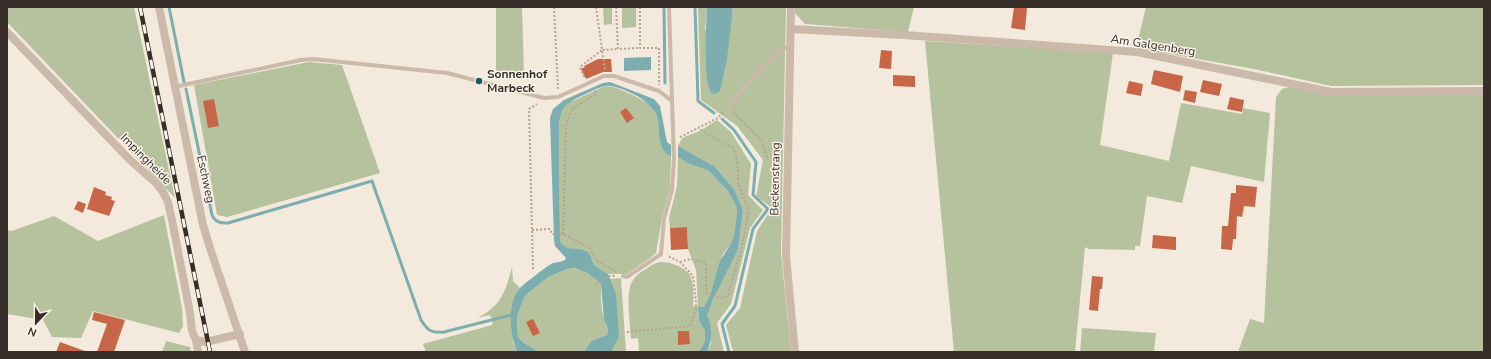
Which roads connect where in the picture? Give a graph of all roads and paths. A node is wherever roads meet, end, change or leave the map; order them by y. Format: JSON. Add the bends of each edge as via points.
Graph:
{"nodes":[{"id":1,"x":158,"y":7,"type":"edge"},
{"id":2,"x":554,"y":7,"type":"edge"},
{"id":3,"x":596,"y":7,"type":"edge"},
{"id":4,"x":616,"y":7,"type":"edge"},
{"id":5,"x":640,"y":7,"type":"edge"},
{"id":6,"x":669,"y":7,"type":"edge"},
{"id":7,"x":791,"y":7,"type":"edge"},
{"id":8,"x":791,"y":29,"type":"junction"},
{"id":9,"x":7,"y":32,"type":"edge"},
{"id":10,"x":640,"y":48,"type":"junction"},
{"id":11,"x":791,"y":48,"type":"junction"},
{"id":12,"x":618,"y":49,"type":"junction"},
{"id":13,"x":602,"y":50,"type":"junction"},
{"id":14,"x":604,"y":76,"type":"junction"},
{"id":15,"x":587,"y":84,"type":"junction"},
{"id":16,"x":174,"y":87,"type":"junction"},
{"id":17,"x":659,"y":91,"type":"junction"},
{"id":18,"x":1484,"y":91,"type":"edge"},
{"id":19,"x":595,"y":92,"type":"dead end"},
{"id":20,"x":558,"y":97,"type":"junction"},
{"id":21,"x":544,"y":98,"type":"junction"},
{"id":22,"x":672,"y":101,"type":"junction"},
{"id":23,"x":728,"y":107,"type":"junction"},
{"id":24,"x":698,"y":128,"type":"junction"},
{"id":25,"x":674,"y":142,"type":"junction"},
{"id":26,"x":768,"y":160,"type":"dead end"},
{"id":27,"x":532,"y":230,"type":"junction"},
{"id":28,"x":563,"y":234,"type":"junction"},
{"id":29,"x":661,"y":254,"type":"junction"},
{"id":30,"x":680,"y":262,"type":"junction"},
{"id":31,"x":533,"y":269,"type":"dead end"},
{"id":32,"x":610,"y":276,"type":"dead end"},
{"id":33,"x":623,"y":276,"type":"joint"},
{"id":34,"x":595,"y":286,"type":"dead end"},
{"id":35,"x":627,"y":332,"type":"dead end"},
{"id":36,"x":240,"y":334,"type":"junction"},
{"id":37,"x":196,"y":340,"type":"junction"},
{"id":38,"x":198,"y":352,"type":"edge"},
{"id":39,"x":245,"y":352,"type":"edge"},
{"id":40,"x":795,"y":352,"type":"edge"}],
"edges":[{"from":1,"to":16,"type":"street","name":"Eschweg"},
{"from":2,"to":20,"type":"path"},
{"from":3,"to":13,"type":"path"},
{"from":4,"to":12,"type":"path"},
{"from":5,"to":10,"type":"path"},
{"from":6,"to":22,"type":"lane"},
{"from":7,"to":8,"type":"street","name":"Beckenstrang"},
{"from":8,"to":11,"type":"street","name":"Beckenstrang"},
{"from":8,"to":18,"type":"street","name":"Am Galgenberg","via":[[1137,52],[1331,92]]},
{"from":9,"to":37,"type":"street","name":"Impingheide","via":[[163,192],[174,225],[192,331]]},
{"from":10,"to":12,"type":"path"},
{"from":10,"to":17,"type":"path","via":[[659,48]]},
{"from":11,"to":23,"type":"lane","via":[[782,48]]},
{"from":11,"to":40,"type":"street","name":"Beckenstrang","via":[[786,256]]},
{"from":12,"to":13,"type":"path"},
{"from":13,"to":14,"type":"path","via":[[606,71]]},
{"from":13,"to":15,"type":"path","via":[[580,67]]},
{"from":14,"to":15,"type":"lane"},
{"from":14,"to":17,"type":"lane","via":[[614,76]]},
{"from":15,"to":20,"type":"lane"},
{"from":16,"to":21,"type":"lane","via":[[301,60],[313,60],[447,73]]},
{"from":16,"to":36,"type":"street","name":"Eschweg","via":[[211,252]]},
{"from":17,"to":22,"type":"lane"},
{"from":19,"to":28,"type":"path","via":[[596,94],[572,108],[566,126]]},
{"from":20,"to":21,"type":"lane"},
{"from":21,"to":27,"type":"path","via":[[530,109]]},
{"from":22,"to":25,"type":"lane"},
{"from":23,"to":24,"type":"path","via":[[718,118]]},
{"from":23,"to":26,"type":"path","via":[[762,140]]},
{"from":24,"to":25,"type":"path"},
{"from":24,"to":30,"type":"path","via":[[734,149],[738,183],[749,211],[728,294],[723,298],[714,297],[706,292],[706,263],[690,259]]},
{"from":25,"to":29,"type":"lane","via":[[672,190],[664,219]]},
{"from":27,"to":28,"type":"path","via":[[550,230],[552,234]]},
{"from":27,"to":31,"type":"path"},
{"from":28,"to":33,"type":"path","via":[[590,248],[597,261]]},
{"from":29,"to":30,"type":"path"},
{"from":29,"to":33,"type":"lane","via":[[628,277]]},
{"from":30,"to":35,"type":"path","via":[[692,276],[696,309],[690,326]]},
{"from":32,"to":34,"type":"path"},
{"from":36,"to":37,"type":"street","via":[[205,342]]},
{"from":36,"to":39,"type":"street","name":"Eschweg"},
{"from":37,"to":38,"type":"street","name":"Impingheide"}]}
